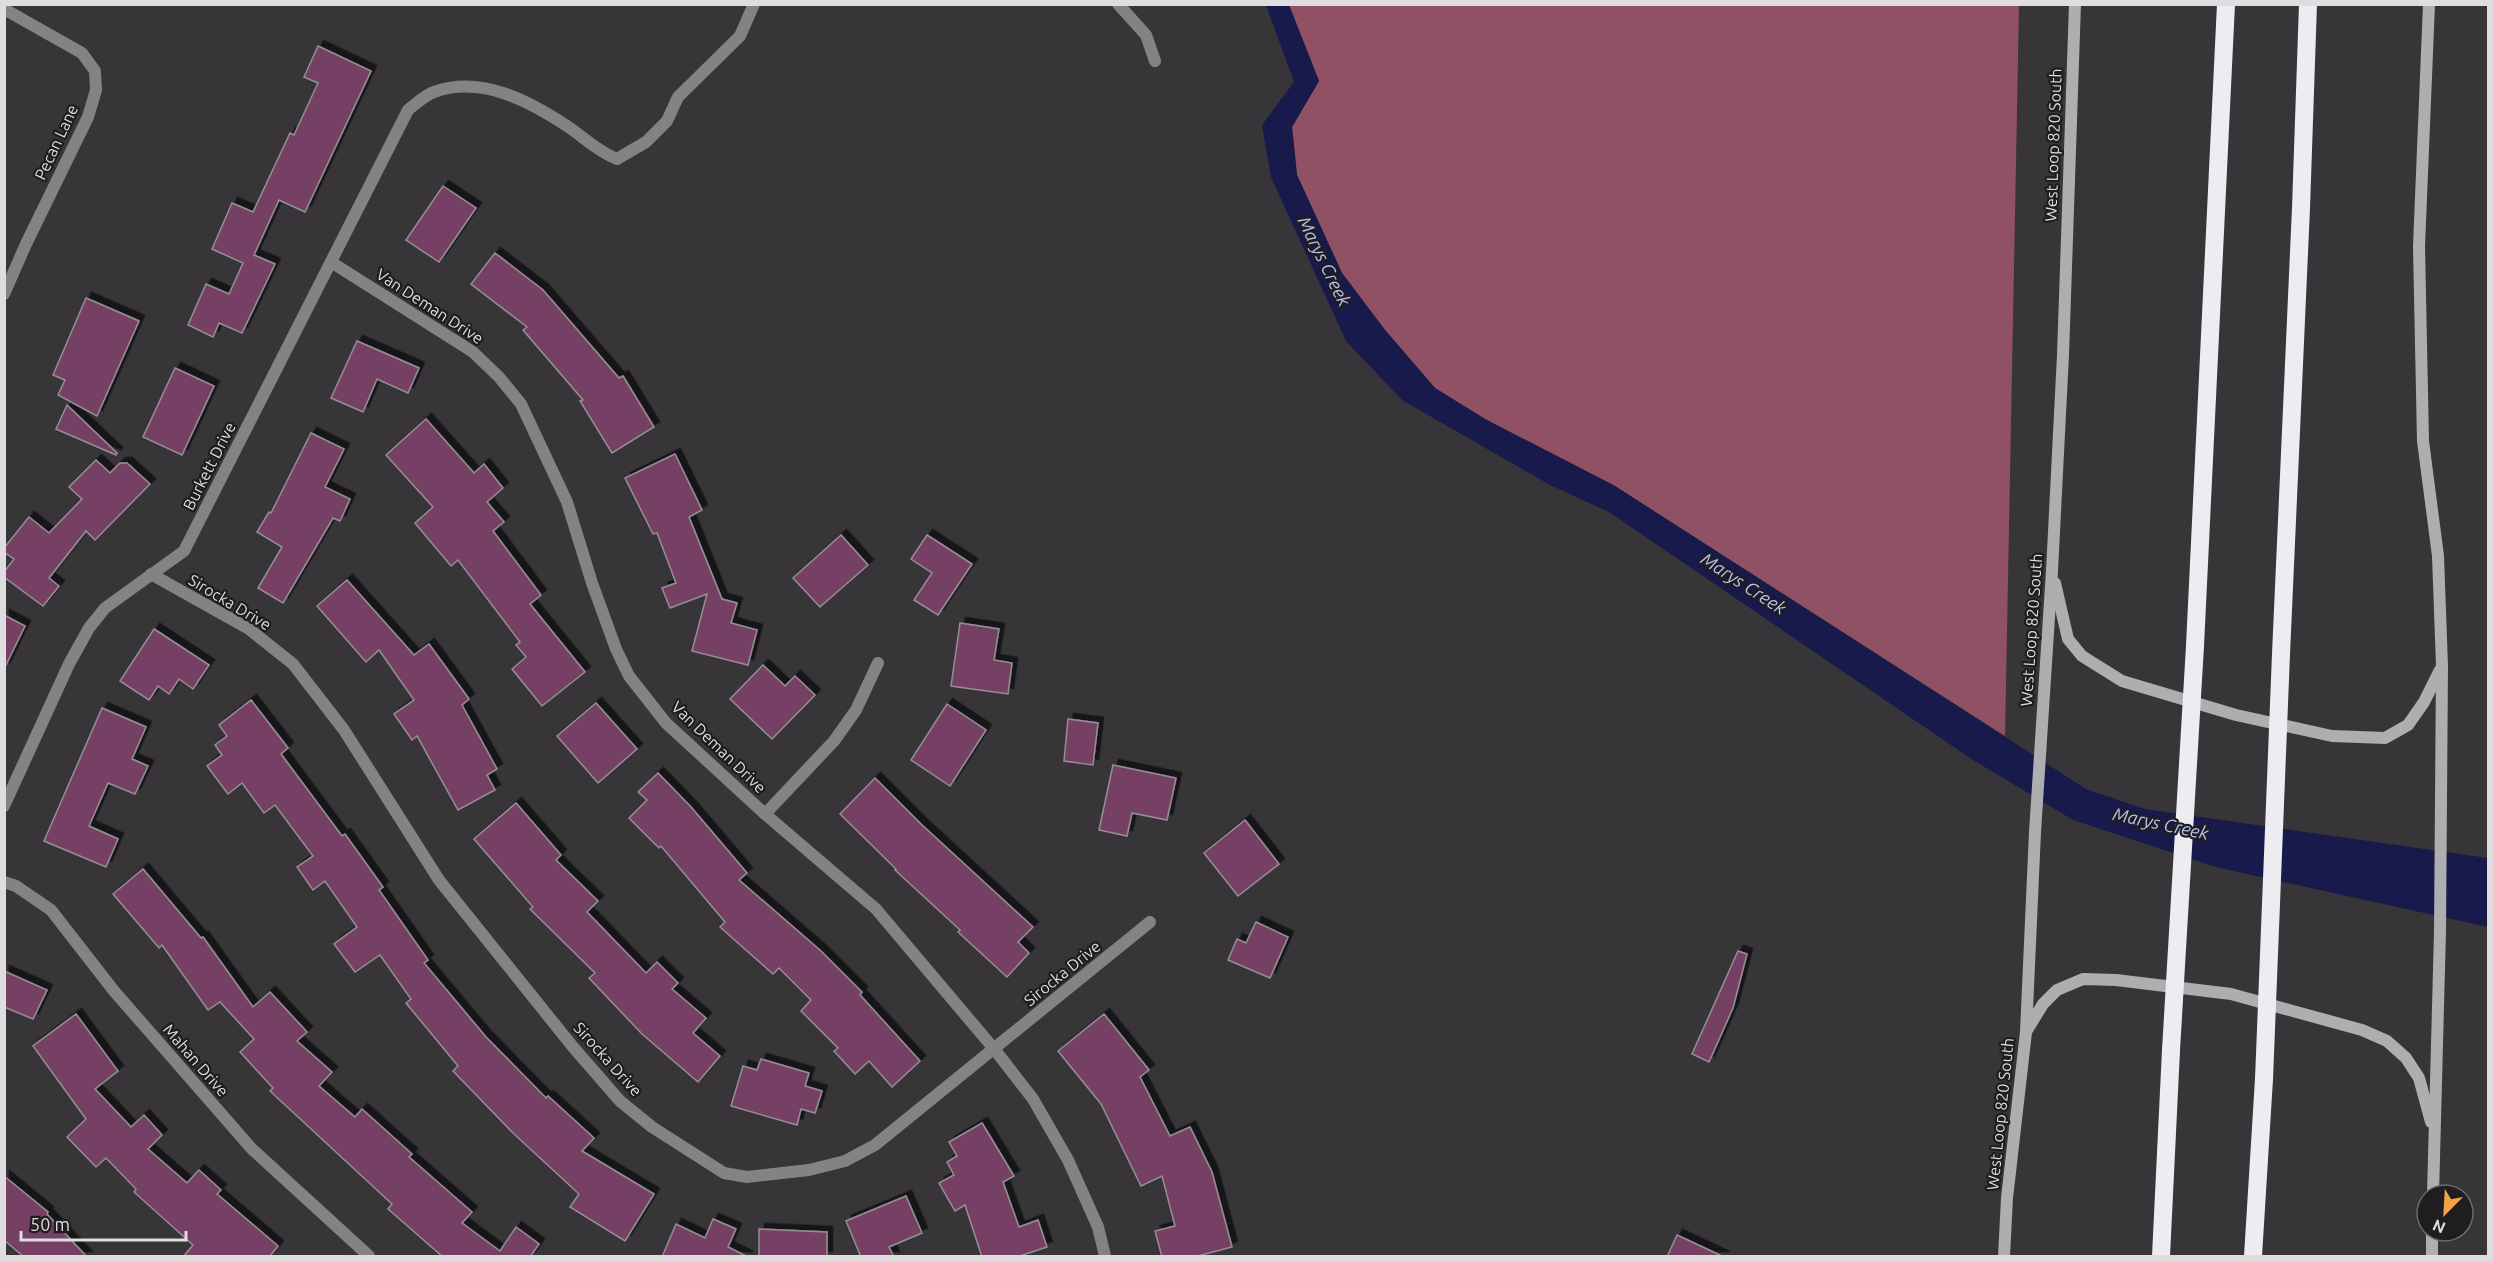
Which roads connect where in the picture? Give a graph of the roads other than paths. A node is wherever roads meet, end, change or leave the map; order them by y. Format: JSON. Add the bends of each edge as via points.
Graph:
{"nodes":[{"id":1,"x":754,"y":4,"type":"edge"},
{"id":2,"x":1118,"y":4,"type":"edge"},
{"id":3,"x":2075,"y":4,"type":"edge"},
{"id":4,"x":2226,"y":4,"type":"edge"},
{"id":5,"x":2308,"y":4,"type":"edge"},
{"id":6,"x":2428,"y":4,"type":"edge"},
{"id":7,"x":4,"y":9,"type":"edge"},
{"id":8,"x":1155,"y":61,"type":"dead end"},
{"id":9,"x":331,"y":262,"type":"junction"},
{"id":10,"x":4,"y":294,"type":"edge"},
{"id":11,"x":2052,"y":571,"type":"junction"},
{"id":12,"x":151,"y":574,"type":"junction"},
{"id":13,"x":878,"y":663,"type":"dead end"},
{"id":14,"x":2442,"y":666,"type":"junction"},
{"id":15,"x":4,"y":806,"type":"edge"},
{"id":16,"x":765,"y":814,"type":"junction"},
{"id":17,"x":4,"y":882,"type":"edge"},
{"id":18,"x":1150,"y":922,"type":"dead end"},
{"id":19,"x":2026,"y":1032,"type":"junction"},
{"id":20,"x":995,"y":1050,"type":"junction"},
{"id":21,"x":2434,"y":1135,"type":"junction"},
{"id":22,"x":2433,"y":1183,"type":"edge"},
{"id":23,"x":369,"y":1257,"type":"edge"},
{"id":24,"x":1105,"y":1257,"type":"edge"},
{"id":25,"x":2004,"y":1257,"type":"edge"},
{"id":26,"x":2161,"y":1257,"type":"edge"},
{"id":27,"x":2253,"y":1257,"type":"edge"}],
"edges":[{"from":1,"to":9,"type":"street","name":"Burkett Drive","via":[[740,36],[678,97],[667,122],[646,142],[617,159],[510,94],[473,86],[434,92],[408,110]]},
{"from":2,"to":8,"type":"street","via":[[1146,36]]},
{"from":3,"to":11,"type":"main road","name":"West Loop 820 South"},
{"from":4,"to":26,"type":"highway","bridge":true},
{"from":5,"to":27,"type":"highway","bridge":true,"via":[[2264,1079]]},
{"from":6,"to":14,"type":"main road","via":[[2420,269],[2423,441],[2438,556]]},
{"from":7,"to":10,"type":"street","name":"Pecan Lane","via":[[82,53],[95,71],[96,90],[88,117]]},
{"from":9,"to":12,"type":"street","name":"Burkett Drive","via":[[184,551]]},
{"from":9,"to":16,"type":"street","name":"Van Deman Drive","via":[[474,352],[521,404],[567,502],[592,583],[629,675],[666,723]]},
{"from":11,"to":14,"type":"main road","via":[[2068,639],[2082,656],[2122,681],[2236,715],[2332,736],[2385,738],[2408,725]]},
{"from":11,"to":19,"type":"main road","name":"West Loop 820 South"},
{"from":12,"to":15,"type":"street","name":"Burkett Drive","via":[[105,608],[89,628]]},
{"from":12,"to":20,"type":"street","name":"Sirocka Drive","via":[[249,629],[293,664],[344,730],[440,880],[573,1047],[620,1101],[652,1127],[724,1173],[747,1177],[809,1170],[845,1161],[875,1145]]},
{"from":13,"to":16,"type":"street","via":[[856,710],[834,741]]},
{"from":14,"to":21,"type":"main road"},
{"from":16,"to":20,"type":"street","name":"Van Deman Drive","via":[[876,909]]},
{"from":17,"to":23,"type":"street","name":"Mahan Drive","via":[[51,910],[114,991],[252,1149]]},
{"from":18,"to":20,"type":"street","name":"Sirocka Drive"},
{"from":19,"to":21,"type":"main road","via":[[2057,990],[2083,979],[2231,994],[2362,1030],[2387,1041],[2406,1058],[2419,1078]]},
{"from":19,"to":25,"type":"main road","name":"West Loop 820 South"},
{"from":20,"to":24,"type":"street","name":"Van Deman Drive","via":[[1033,1099],[1068,1160],[1098,1227]]},
{"from":21,"to":22,"type":"main road"}]}
